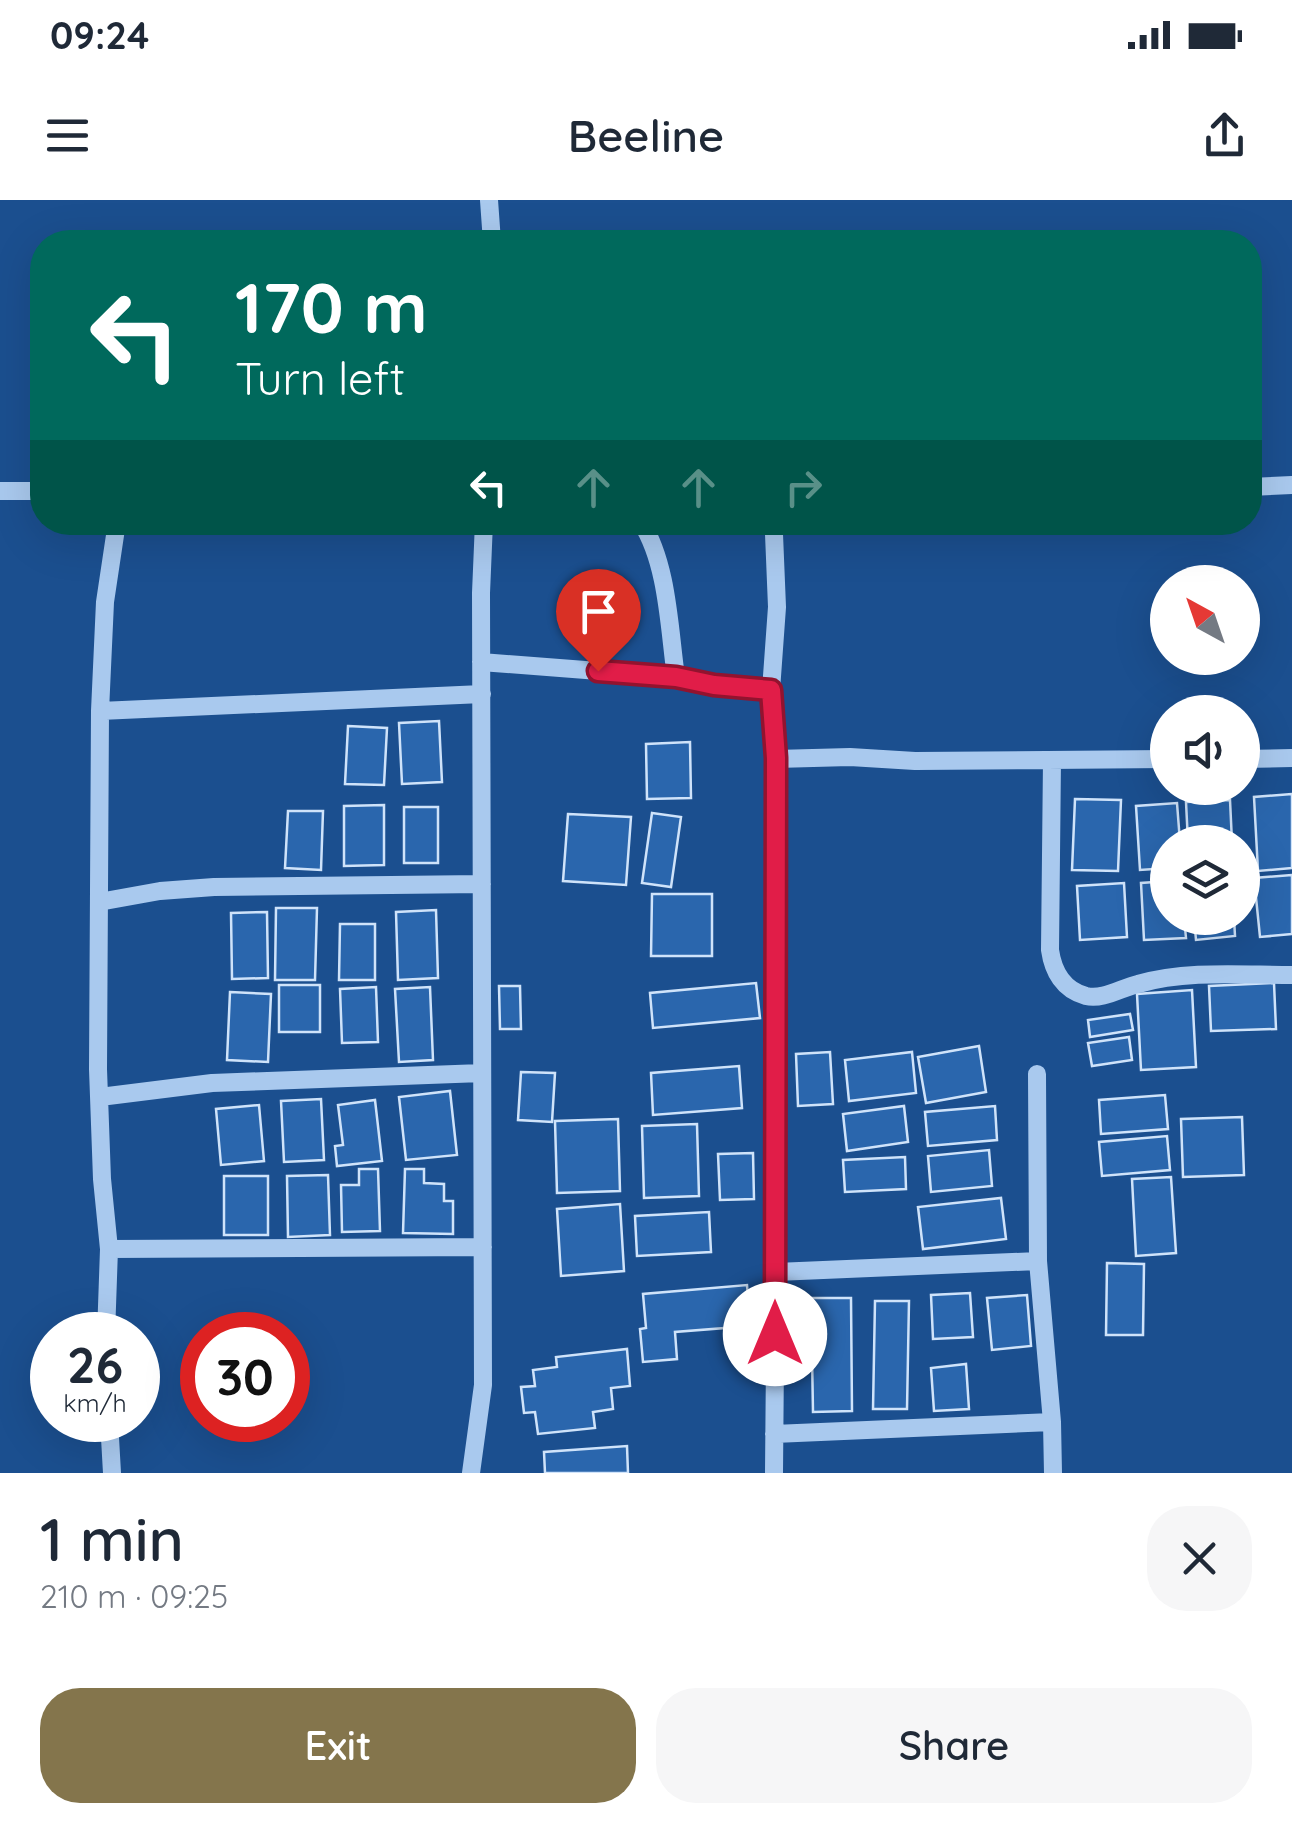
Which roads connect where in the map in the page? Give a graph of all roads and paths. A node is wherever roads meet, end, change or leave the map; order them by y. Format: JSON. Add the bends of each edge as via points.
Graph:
{"nodes":[{"id":1,"x":490,"y":200,"type":"edge"},
{"id":2,"x":491,"y":230,"type":"edge"},
{"id":3,"x":1292,"y":485,"type":"edge"},
{"id":4,"x":1262,"y":486,"type":"edge"},
{"id":5,"x":0,"y":491,"type":"edge"},
{"id":6,"x":30,"y":491,"type":"edge"},
{"id":7,"x":115,"y":535,"type":"edge"},
{"id":8,"x":484,"y":535,"type":"edge"},
{"id":9,"x":649,"y":535,"type":"edge"},
{"id":10,"x":774,"y":535,"type":"edge"},
{"id":11,"x":482,"y":662,"type":"junction"},
{"id":12,"x":676,"y":677,"type":"junction"},
{"id":13,"x":771,"y":690,"type":"junction"},
{"id":14,"x":482,"y":694,"type":"junction"},
{"id":15,"x":100,"y":711,"type":"junction"},
{"id":16,"x":776,"y":758,"type":"junction"},
{"id":17,"x":1292,"y":758,"type":"edge"},
{"id":18,"x":1150,"y":759,"type":"edge"},
{"id":19,"x":1260,"y":759,"type":"edge"},
{"id":20,"x":1052,"y":760,"type":"junction"},
{"id":21,"x":482,"y":884,"type":"junction"},
{"id":22,"x":99,"y":902,"type":"junction"},
{"id":23,"x":1292,"y":974,"type":"edge"},
{"id":24,"x":482,"y":1073,"type":"junction"},
{"id":25,"x":1037,"y":1074,"type":"dead end"},
{"id":26,"x":100,"y":1097,"type":"junction"},
{"id":27,"x":482,"y":1246,"type":"junction"},
{"id":28,"x":109,"y":1250,"type":"junction"},
{"id":29,"x":1038,"y":1260,"type":"junction"},
{"id":30,"x":776,"y":1272,"type":"junction"},
{"id":31,"x":107,"y":1312,"type":"edge"},
{"id":32,"x":1052,"y":1422,"type":"junction"},
{"id":33,"x":774,"y":1434,"type":"junction"},
{"id":34,"x":111,"y":1442,"type":"edge"},
{"id":35,"x":112,"y":1473,"type":"edge"},
{"id":36,"x":471,"y":1473,"type":"edge"},
{"id":37,"x":774,"y":1473,"type":"edge"},
{"id":38,"x":1053,"y":1473,"type":"edge"}],
"edges":[{"from":1,"to":2,"type":"street"},
{"from":3,"to":4,"type":"street"},
{"from":5,"to":6,"type":"street"},
{"from":7,"to":15,"type":"street"},
{"from":8,"to":11,"type":"street"},
{"from":9,"to":12,"type":"street"},
{"from":10,"to":13,"type":"street"},
{"from":11,"to":12,"type":"street"},
{"from":11,"to":14,"type":"street"},
{"from":12,"to":13,"type":"street"},
{"from":13,"to":16,"type":"street"},
{"from":14,"to":15,"type":"street"},
{"from":14,"to":21,"type":"street"},
{"from":15,"to":22,"type":"street"},
{"from":16,"to":20,"type":"street"},
{"from":16,"to":30,"type":"street"},
{"from":17,"to":19,"type":"street"},
{"from":18,"to":20,"type":"street"},
{"from":20,"to":23,"type":"street","via":[[1050,950],[1059,978],[1092,998],[1172,976]]},
{"from":21,"to":22,"type":"street","via":[[214,887]]},
{"from":21,"to":24,"type":"street"},
{"from":22,"to":26,"type":"street"},
{"from":24,"to":26,"type":"street","via":[[212,1083]]},
{"from":24,"to":27,"type":"street"},
{"from":25,"to":29,"type":"street"},
{"from":26,"to":28,"type":"street"},
{"from":27,"to":28,"type":"street"},
{"from":27,"to":36,"type":"street","via":[[483,1385]]},
{"from":28,"to":31,"type":"street"},
{"from":29,"to":30,"type":"street"},
{"from":29,"to":32,"type":"street"},
{"from":30,"to":33,"type":"street"},
{"from":32,"to":33,"type":"street"},
{"from":32,"to":38,"type":"street"},
{"from":33,"to":37,"type":"street"},
{"from":34,"to":35,"type":"street"}]}
